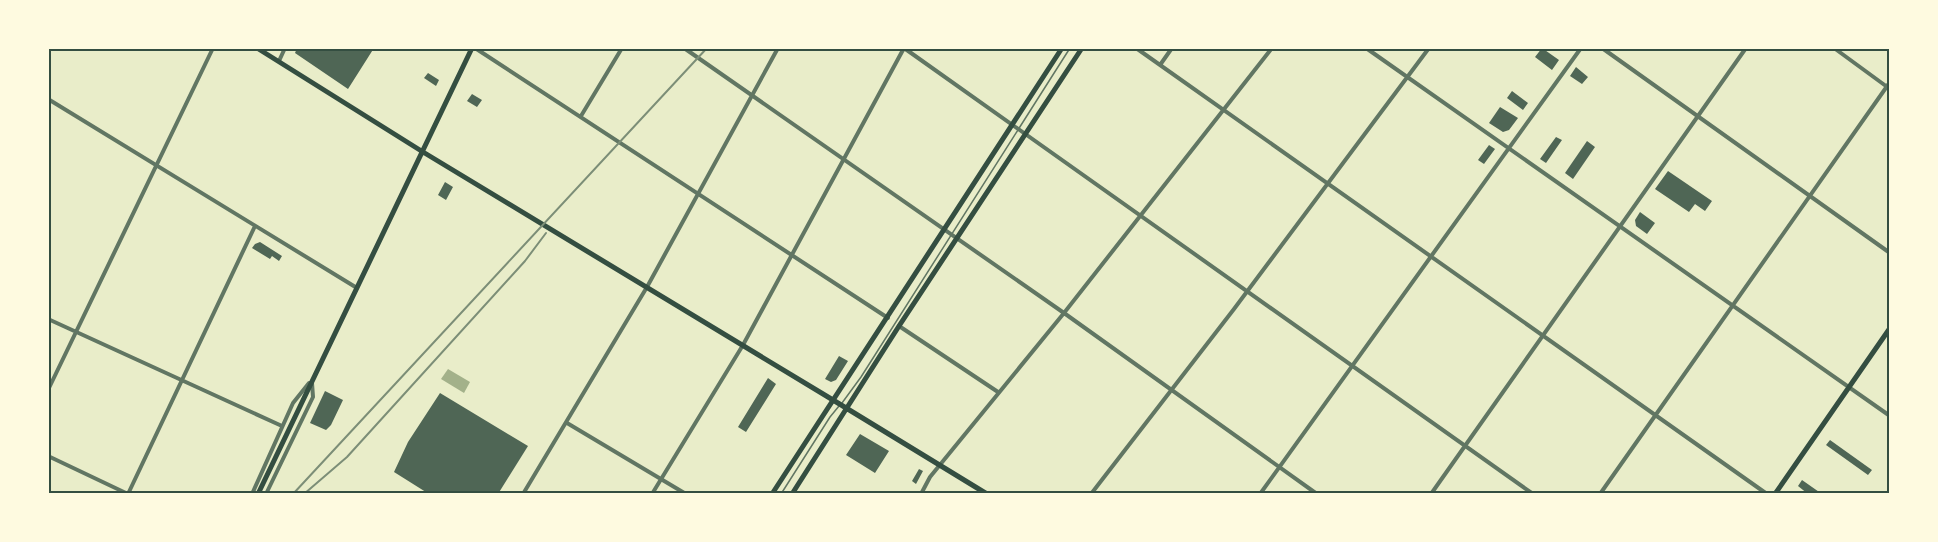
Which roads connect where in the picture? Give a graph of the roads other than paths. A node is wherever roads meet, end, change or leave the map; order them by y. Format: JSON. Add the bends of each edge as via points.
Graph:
{"nodes":[{"id":1,"x":213,"y":48,"type":"edge"},
{"id":2,"x":257,"y":48,"type":"edge"},
{"id":3,"x":285,"y":48,"type":"edge"},
{"id":4,"x":473,"y":48,"type":"edge"},
{"id":5,"x":622,"y":48,"type":"edge"},
{"id":6,"x":684,"y":48,"type":"edge"},
{"id":7,"x":778,"y":48,"type":"edge"},
{"id":8,"x":904,"y":48,"type":"edge"},
{"id":9,"x":1062,"y":48,"type":"edge"},
{"id":10,"x":1070,"y":48,"type":"edge"},
{"id":11,"x":1082,"y":48,"type":"edge"},
{"id":12,"x":1136,"y":48,"type":"edge"},
{"id":13,"x":1172,"y":48,"type":"edge"},
{"id":14,"x":1272,"y":48,"type":"edge"},
{"id":15,"x":1366,"y":48,"type":"edge"},
{"id":16,"x":1429,"y":48,"type":"edge"},
{"id":17,"x":1581,"y":48,"type":"edge"},
{"id":18,"x":1602,"y":48,"type":"edge"},
{"id":19,"x":1746,"y":48,"type":"edge"},
{"id":20,"x":1834,"y":48,"type":"edge"},
{"id":21,"x":279,"y":61,"type":"junction"},
{"id":22,"x":1160,"y":65,"type":"junction"},
{"id":23,"x":1407,"y":77,"type":"junction"},
{"id":24,"x":1889,"y":86,"type":"edge"},
{"id":25,"x":753,"y":96,"type":"junction"},
{"id":26,"x":48,"y":99,"type":"edge"},
{"id":27,"x":1224,"y":110,"type":"junction"},
{"id":28,"x":581,"y":116,"type":"junction"},
{"id":29,"x":1697,"y":116,"type":"junction"},
{"id":30,"x":1014,"y":124,"type":"junction"},
{"id":31,"x":1020,"y":128,"type":"junction"},
{"id":32,"x":1026,"y":133,"type":"junction"},
{"id":33,"x":1508,"y":148,"type":"junction"},
{"id":34,"x":423,"y":152,"type":"junction"},
{"id":35,"x":843,"y":160,"type":"junction"},
{"id":36,"x":156,"y":165,"type":"junction"},
{"id":37,"x":1327,"y":184,"type":"junction"},
{"id":38,"x":698,"y":194,"type":"junction"},
{"id":39,"x":1810,"y":197,"type":"junction"},
{"id":40,"x":1140,"y":216,"type":"junction"},
{"id":41,"x":255,"y":226,"type":"junction"},
{"id":42,"x":1620,"y":226,"type":"junction"},
{"id":43,"x":943,"y":230,"type":"junction"},
{"id":44,"x":950,"y":235,"type":"junction"},
{"id":45,"x":956,"y":239,"type":"junction"},
{"id":46,"x":1890,"y":253,"type":"edge"},
{"id":47,"x":792,"y":255,"type":"junction"},
{"id":48,"x":1431,"y":256,"type":"junction"},
{"id":49,"x":647,"y":287,"type":"junction"},
{"id":50,"x":358,"y":288,"type":"junction"},
{"id":51,"x":1247,"y":291,"type":"junction"},
{"id":52,"x":1733,"y":307,"type":"junction"},
{"id":53,"x":1064,"y":313,"type":"junction"},
{"id":54,"x":888,"y":318,"type":"junction"},
{"id":55,"x":48,"y":319,"type":"edge"},
{"id":56,"x":899,"y":326,"type":"junction"},
{"id":57,"x":1890,"y":328,"type":"edge"},
{"id":58,"x":75,"y":331,"type":"junction"},
{"id":59,"x":1542,"y":336,"type":"junction"},
{"id":60,"x":743,"y":345,"type":"junction"},
{"id":61,"x":1352,"y":365,"type":"junction"},
{"id":62,"x":183,"y":380,"type":"junction"},
{"id":63,"x":311,"y":380,"type":"junction"},
{"id":64,"x":1850,"y":387,"type":"junction"},
{"id":65,"x":48,"y":390,"type":"edge"},
{"id":66,"x":1171,"y":390,"type":"junction"},
{"id":67,"x":998,"y":393,"type":"junction"},
{"id":68,"x":833,"y":400,"type":"junction"},
{"id":69,"x":840,"y":404,"type":"junction"},
{"id":70,"x":848,"y":409,"type":"junction"},
{"id":71,"x":1655,"y":416,"type":"junction"},
{"id":72,"x":1890,"y":416,"type":"edge"},
{"id":73,"x":567,"y":423,"type":"junction"},
{"id":74,"x":282,"y":426,"type":"junction"},
{"id":75,"x":1466,"y":446,"type":"junction"},
{"id":76,"x":48,"y":456,"type":"edge"},
{"id":77,"x":939,"y":465,"type":"junction"},
{"id":78,"x":1279,"y":467,"type":"junction"},
{"id":79,"x":661,"y":479,"type":"junction"},
{"id":80,"x":128,"y":494,"type":"edge"},
{"id":81,"x":252,"y":494,"type":"edge"},
{"id":82,"x":258,"y":494,"type":"edge"},
{"id":83,"x":266,"y":494,"type":"edge"},
{"id":84,"x":523,"y":494,"type":"edge"},
{"id":85,"x":652,"y":494,"type":"edge"},
{"id":86,"x":686,"y":494,"type":"edge"},
{"id":87,"x":772,"y":494,"type":"edge"},
{"id":88,"x":782,"y":494,"type":"edge"},
{"id":89,"x":792,"y":494,"type":"edge"},
{"id":90,"x":921,"y":494,"type":"edge"},
{"id":91,"x":987,"y":494,"type":"edge"},
{"id":92,"x":1091,"y":494,"type":"edge"},
{"id":93,"x":1260,"y":494,"type":"edge"},
{"id":94,"x":1317,"y":494,"type":"edge"},
{"id":95,"x":1431,"y":494,"type":"edge"},
{"id":96,"x":1533,"y":494,"type":"edge"},
{"id":97,"x":1600,"y":494,"type":"edge"},
{"id":98,"x":1767,"y":494,"type":"edge"},
{"id":99,"x":1775,"y":494,"type":"edge"}],
"edges":[{"from":1,"to":36,"type":"street"},
{"from":2,"to":21,"type":"main road"},
{"from":3,"to":21,"type":"street"},
{"from":4,"to":28,"type":"street"},
{"from":4,"to":34,"type":"main road"},
{"from":5,"to":28,"type":"street"},
{"from":6,"to":25,"type":"street"},
{"from":7,"to":25,"type":"street"},
{"from":8,"to":30,"type":"street"},
{"from":8,"to":35,"type":"street"},
{"from":9,"to":30,"type":"main road"},
{"from":10,"to":31,"type":"lane"},
{"from":11,"to":32,"type":"main road"},
{"from":12,"to":22,"type":"street"},
{"from":13,"to":22,"type":"street"},
{"from":14,"to":27,"type":"street"},
{"from":15,"to":23,"type":"street"},
{"from":16,"to":23,"type":"street"},
{"from":17,"to":33,"type":"street"},
{"from":18,"to":29,"type":"street"},
{"from":19,"to":29,"type":"street"},
{"from":20,"to":24,"type":"street"},
{"from":21,"to":34,"type":"main road"},
{"from":22,"to":27,"type":"street"},
{"from":23,"to":33,"type":"street"},
{"from":23,"to":37,"type":"street"},
{"from":24,"to":39,"type":"street"},
{"from":25,"to":35,"type":"street"},
{"from":25,"to":38,"type":"street"},
{"from":26,"to":36,"type":"street"},
{"from":27,"to":37,"type":"street"},
{"from":27,"to":40,"type":"street"},
{"from":28,"to":38,"type":"street"},
{"from":29,"to":39,"type":"street"},
{"from":29,"to":42,"type":"street"},
{"from":30,"to":31,"type":"street"},
{"from":30,"to":43,"type":"main road"},
{"from":31,"to":32,"type":"street"},
{"from":31,"to":44,"type":"lane"},
{"from":32,"to":40,"type":"street"},
{"from":32,"to":45,"type":"main road"},
{"from":33,"to":42,"type":"street"},
{"from":33,"to":48,"type":"street"},
{"from":34,"to":49,"type":"main road"},
{"from":34,"to":50,"type":"main road"},
{"from":35,"to":43,"type":"street"},
{"from":35,"to":47,"type":"street"},
{"from":36,"to":41,"type":"street"},
{"from":36,"to":58,"type":"street"},
{"from":37,"to":48,"type":"street"},
{"from":37,"to":51,"type":"street"},
{"from":38,"to":47,"type":"street"},
{"from":38,"to":49,"type":"street"},
{"from":39,"to":46,"type":"street"},
{"from":39,"to":52,"type":"street"},
{"from":40,"to":51,"type":"street"},
{"from":40,"to":53,"type":"street"},
{"from":41,"to":50,"type":"street"},
{"from":41,"to":62,"type":"street"},
{"from":42,"to":52,"type":"street"},
{"from":42,"to":59,"type":"street"},
{"from":43,"to":44,"type":"street"},
{"from":43,"to":54,"type":"main road"},
{"from":44,"to":45,"type":"street"},
{"from":44,"to":69,"type":"lane"},
{"from":45,"to":53,"type":"street"},
{"from":45,"to":56,"type":"main road"},
{"from":47,"to":54,"type":"street"},
{"from":47,"to":60,"type":"street"},
{"from":48,"to":59,"type":"street"},
{"from":48,"to":61,"type":"street"},
{"from":49,"to":60,"type":"main road"},
{"from":49,"to":73,"type":"street"},
{"from":50,"to":63,"type":"main road"},
{"from":51,"to":61,"type":"street"},
{"from":51,"to":66,"type":"street"},
{"from":52,"to":64,"type":"street"},
{"from":52,"to":71,"type":"street"},
{"from":53,"to":66,"type":"street"},
{"from":53,"to":67,"type":"street"},
{"from":54,"to":68,"type":"main road"},
{"from":55,"to":58,"type":"street"},
{"from":56,"to":67,"type":"street"},
{"from":56,"to":70,"type":"main road"},
{"from":57,"to":64,"type":"main road"},
{"from":58,"to":62,"type":"street"},
{"from":58,"to":65,"type":"street"},
{"from":59,"to":71,"type":"street"},
{"from":59,"to":75,"type":"street"},
{"from":60,"to":68,"type":"main road"},
{"from":60,"to":79,"type":"street"},
{"from":61,"to":75,"type":"street"},
{"from":61,"to":78,"type":"street"},
{"from":62,"to":74,"type":"street"},
{"from":62,"to":80,"type":"street"},
{"from":63,"to":74,"type":"street"},
{"from":63,"to":82,"type":"main road"},
{"from":63,"to":83,"type":"street","via":[[313,397]]},
{"from":64,"to":72,"type":"street"},
{"from":64,"to":99,"type":"main road"},
{"from":66,"to":78,"type":"street"},
{"from":66,"to":92,"type":"street"},
{"from":67,"to":77,"type":"street"},
{"from":68,"to":69,"type":"main road"},
{"from":68,"to":87,"type":"main road"},
{"from":69,"to":70,"type":"main road"},
{"from":69,"to":88,"type":"lane"},
{"from":70,"to":77,"type":"main road"},
{"from":70,"to":89,"type":"main road"},
{"from":71,"to":97,"type":"street"},
{"from":71,"to":98,"type":"street"},
{"from":73,"to":79,"type":"street"},
{"from":73,"to":84,"type":"street"},
{"from":74,"to":81,"type":"street"},
{"from":75,"to":95,"type":"street"},
{"from":75,"to":96,"type":"street"},
{"from":76,"to":80,"type":"street"},
{"from":77,"to":90,"type":"street"},
{"from":77,"to":91,"type":"main road"},
{"from":78,"to":93,"type":"street"},
{"from":78,"to":94,"type":"street"},
{"from":79,"to":85,"type":"street"},
{"from":79,"to":86,"type":"street"}]}
